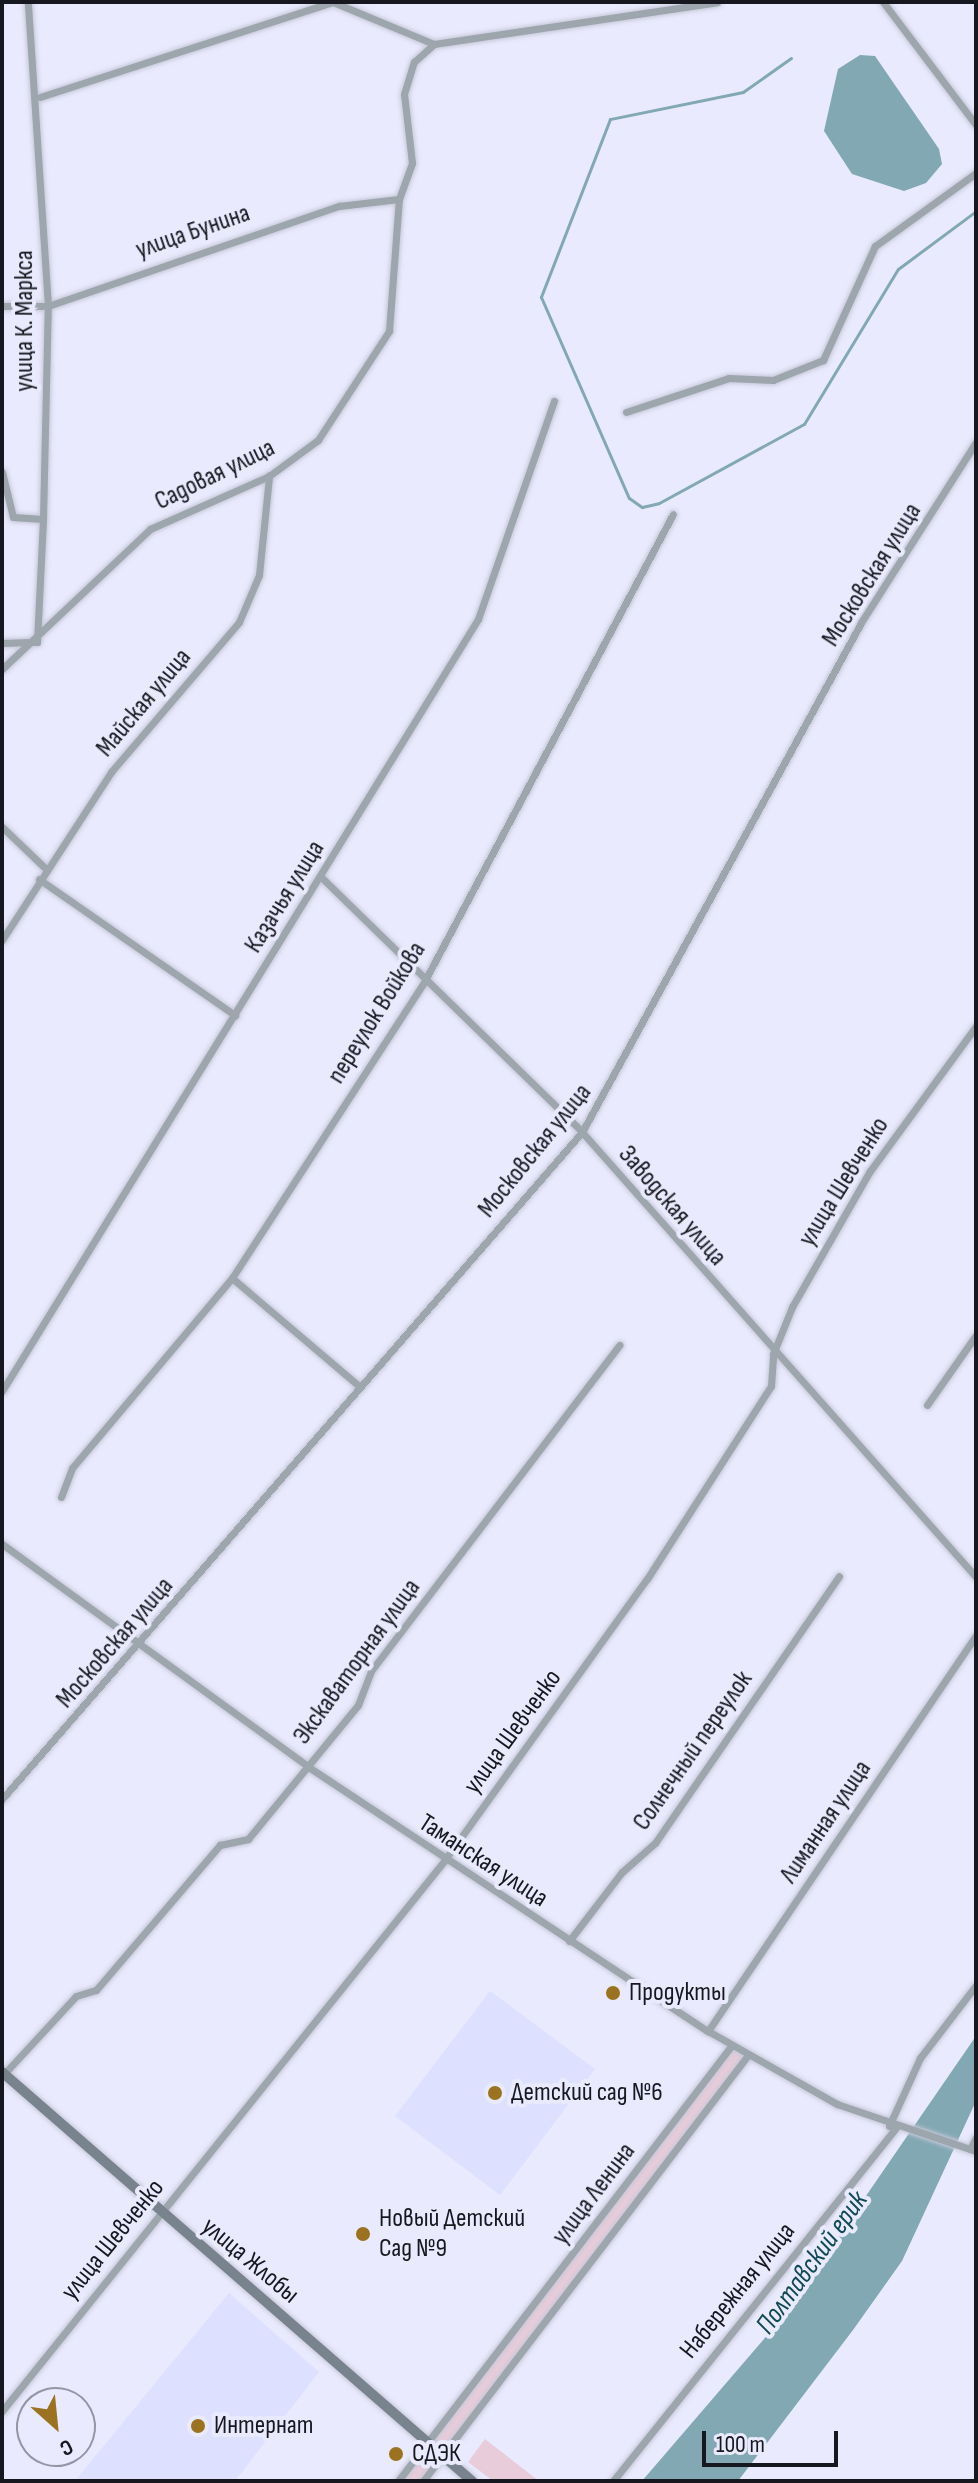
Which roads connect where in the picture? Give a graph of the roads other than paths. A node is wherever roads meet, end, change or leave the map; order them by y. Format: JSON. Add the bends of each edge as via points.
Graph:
{"nodes":[{"id":1,"x":28,"y":2,"type":"edge"},
{"id":2,"x":717,"y":2,"type":"edge"},
{"id":3,"x":883,"y":2,"type":"edge"},
{"id":4,"x":434,"y":44,"type":"junction"},
{"id":5,"x":40,"y":97,"type":"junction"},
{"id":6,"x":976,"y":125,"type":"edge"},
{"id":7,"x":976,"y":173,"type":"edge"},
{"id":8,"x":399,"y":199,"type":"junction"},
{"id":9,"x":2,"y":306,"type":"edge"},
{"id":10,"x":48,"y":306,"type":"junction"},
{"id":11,"x":554,"y":401,"type":"dead end"},
{"id":12,"x":626,"y":412,"type":"dead end"},
{"id":13,"x":976,"y":442,"type":"edge"},
{"id":14,"x":2,"y":472,"type":"edge"},
{"id":15,"x":269,"y":476,"type":"junction"},
{"id":16,"x":673,"y":514,"type":"dead end"},
{"id":17,"x":43,"y":519,"type":"junction"},
{"id":18,"x":37,"y":642,"type":"junction"},
{"id":19,"x":2,"y":643,"type":"edge"},
{"id":20,"x":2,"y":669,"type":"edge"},
{"id":21,"x":2,"y":827,"type":"edge"},
{"id":22,"x":45,"y":868,"type":"junction"},
{"id":23,"x":321,"y":877,"type":"junction"},
{"id":24,"x":39,"y":879,"type":"junction"},
{"id":25,"x":2,"y":940,"type":"edge"},
{"id":26,"x":423,"y":984,"type":"junction"},
{"id":27,"x":235,"y":1015,"type":"junction"},
{"id":28,"x":976,"y":1026,"type":"edge"},
{"id":29,"x":582,"y":1132,"type":"junction"},
{"id":30,"x":232,"y":1278,"type":"junction"},
{"id":31,"x":976,"y":1335,"type":"edge"},
{"id":32,"x":619,"y":1345,"type":"dead end"},
{"id":33,"x":773,"y":1354,"type":"junction"},
{"id":34,"x":360,"y":1387,"type":"junction"},
{"id":35,"x":2,"y":1391,"type":"edge"},
{"id":36,"x":927,"y":1405,"type":"dead end"},
{"id":37,"x":61,"y":1497,"type":"dead end"},
{"id":38,"x":2,"y":1544,"type":"edge"},
{"id":39,"x":839,"y":1576,"type":"dead end"},
{"id":40,"x":976,"y":1577,"type":"edge"},
{"id":41,"x":976,"y":1635,"type":"edge"},
{"id":42,"x":140,"y":1649,"type":"junction"},
{"id":43,"x":307,"y":1766,"type":"junction"},
{"id":44,"x":2,"y":1799,"type":"edge"},
{"id":45,"x":444,"y":1861,"type":"junction"},
{"id":46,"x":569,"y":1941,"type":"junction"},
{"id":47,"x":976,"y":1985,"type":"edge"},
{"id":48,"x":708,"y":2031,"type":"junction"},
{"id":49,"x":732,"y":2045,"type":"junction"},
{"id":50,"x":748,"y":2055,"type":"junction"},
{"id":51,"x":3,"y":2073,"type":"edge"},
{"id":52,"x":892,"y":2127,"type":"junction"},
{"id":53,"x":976,"y":2137,"type":"edge"},
{"id":54,"x":973,"y":2150,"type":"edge"},
{"id":55,"x":159,"y":2214,"type":"junction"},
{"id":56,"x":2,"y":2411,"type":"edge"},
{"id":57,"x":430,"y":2441,"type":"junction"},
{"id":58,"x":444,"y":2454,"type":"junction"},
{"id":59,"x":398,"y":2481,"type":"edge"},
{"id":60,"x":423,"y":2481,"type":"edge"},
{"id":61,"x":472,"y":2481,"type":"edge"},
{"id":62,"x":613,"y":2481,"type":"edge"}],
"edges":[{"from":1,"to":5,"type":"street","name":"улица К. Маркса"},
{"from":2,"to":4,"type":"street"},
{"from":3,"to":6,"type":"street"},
{"from":4,"to":5,"type":"street","via":[[333,2]]},
{"from":4,"to":8,"type":"street","via":[[414,62],[404,94],[412,163]]},
{"from":5,"to":10,"type":"street","name":"улица К. Маркса"},
{"from":7,"to":12,"type":"street","via":[[875,246],[823,360],[773,380],[729,378]]},
{"from":8,"to":10,"type":"street","name":"улица Бунина","via":[[339,206]]},
{"from":8,"to":15,"type":"street","name":"Садовая улица","via":[[389,331],[318,440]]},
{"from":9,"to":10,"type":"street","name":"улица Бунина"},
{"from":10,"to":17,"type":"street","name":"улица К. Маркса"},
{"from":11,"to":23,"type":"street","name":"Казачья улица","via":[[478,619]]},
{"from":13,"to":29,"type":"street","name":"Московская улица","via":[[862,621]]},
{"from":14,"to":17,"type":"street","via":[[13,517]]},
{"from":15,"to":18,"type":"street","name":"Садовая улица","via":[[150,529]]},
{"from":15,"to":22,"type":"street","name":"Майская улица","via":[[259,575],[239,622],[111,772]]},
{"from":16,"to":26,"type":"street","name":"переулок Войкова"},
{"from":17,"to":18,"type":"street","name":"улица К. Маркса"},
{"from":18,"to":19,"type":"street"},
{"from":18,"to":20,"type":"street","name":"Садовая улица"},
{"from":21,"to":22,"type":"street"},
{"from":22,"to":24,"type":"street","name":"Майская улица"},
{"from":23,"to":26,"type":"street","name":"Заводская улица"},
{"from":23,"to":27,"type":"street","name":"Казачья улица"},
{"from":24,"to":25,"type":"street","name":"Майская улица"},
{"from":24,"to":27,"type":"street"},
{"from":26,"to":29,"type":"street","name":"Заводская улица"},
{"from":26,"to":30,"type":"street","name":"переулок Войкова"},
{"from":27,"to":35,"type":"street","name":"Казачья улица"},
{"from":28,"to":33,"type":"street","name":"улица Шевченко","via":[[870,1171]]},
{"from":29,"to":33,"type":"street","name":"Заводская улица"},
{"from":29,"to":34,"type":"street","name":"Московская улица"},
{"from":30,"to":34,"type":"street"},
{"from":30,"to":37,"type":"street","name":"переулок Войкова","via":[[72,1468]]},
{"from":31,"to":36,"type":"street"},
{"from":32,"to":43,"type":"street","name":"Экскаваторная улица"},
{"from":33,"to":40,"type":"street","name":"Заводская улица"},
{"from":33,"to":45,"type":"street","name":"улица Шевченко","via":[[771,1386],[647,1579]]},
{"from":34,"to":42,"type":"street","name":"Московская улица"},
{"from":38,"to":42,"type":"street","name":"Таманская улица"},
{"from":39,"to":46,"type":"street","name":"Солнечный переулок","via":[[655,1843],[622,1872]]},
{"from":41,"to":48,"type":"street","name":"Лиманная улица"},
{"from":42,"to":43,"type":"street","name":"Таманская улица"},
{"from":42,"to":44,"type":"street","name":"Московская улица"},
{"from":43,"to":45,"type":"street","name":"Таманская улица"},
{"from":43,"to":51,"type":"street","name":"Экскаваторная улица","via":[[248,1839],[220,1845],[96,1990],[76,1996]]},
{"from":45,"to":46,"type":"street","name":"Таманская улица"},
{"from":45,"to":55,"type":"street","name":"улица Шевченко"},
{"from":46,"to":48,"type":"street","name":"Таманская улица"},
{"from":47,"to":52,"type":"street","name":"Набережная улица","via":[[920,2058]]},
{"from":48,"to":49,"type":"street","name":"Таманская улица"},
{"from":49,"to":50,"type":"street","name":"Таманская улица"},
{"from":49,"to":57,"type":"street","name":"улица Ленина"},
{"from":50,"to":52,"type":"street","name":"Таманская улица"},
{"from":50,"to":58,"type":"street","name":"улица Ленина"},
{"from":51,"to":55,"type":"street","name":"улица Жлобы"},
{"from":52,"to":54,"type":"street","name":"Таманская улица"},
{"from":52,"to":62,"type":"street","name":"Набережная улица"},
{"from":53,"to":54,"type":"street"},
{"from":55,"to":56,"type":"street","name":"улица Шевченко"},
{"from":55,"to":57,"type":"street","name":"улица Жлобы"},
{"from":57,"to":58,"type":"street","name":"улица Жлобы"},
{"from":57,"to":59,"type":"street","name":"улица Ленина"},
{"from":58,"to":60,"type":"street","name":"улица Ленина"},
{"from":58,"to":61,"type":"street","name":"улица Жлобы"}]}
